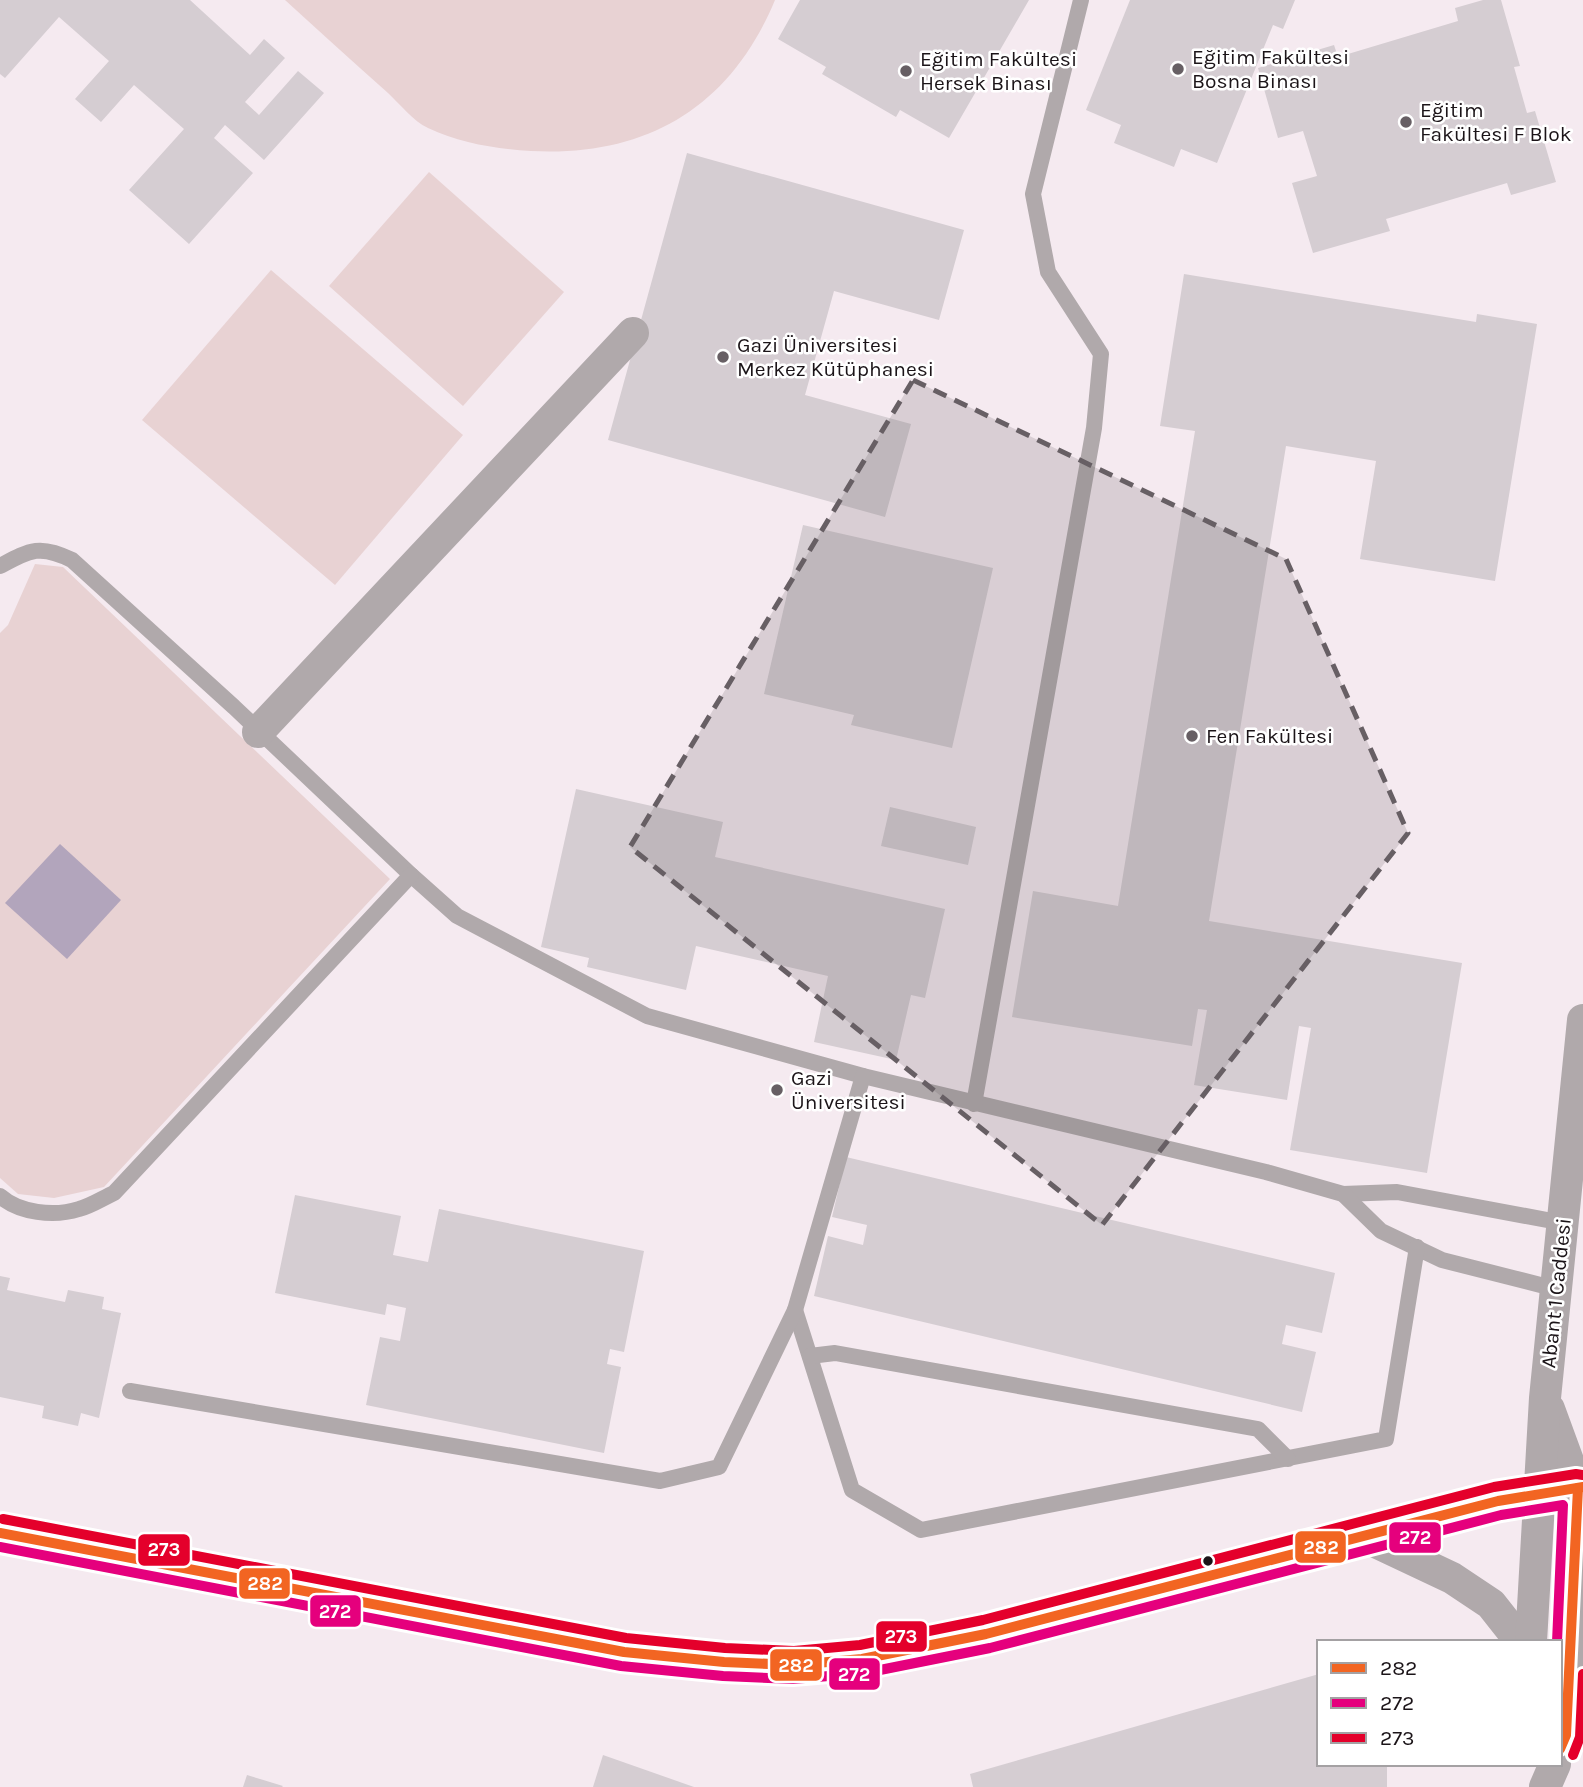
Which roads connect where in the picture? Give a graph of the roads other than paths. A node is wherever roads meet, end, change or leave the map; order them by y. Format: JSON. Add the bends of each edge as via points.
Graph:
{"nodes":[{"id":1,"x":1081,"y":0,"type":"edge"},
{"id":2,"x":633,"y":332,"type":"dead end"},
{"id":3,"x":0,"y":566,"type":"edge"},
{"id":4,"x":258,"y":732,"type":"junction"},
{"id":5,"x":411,"y":875,"type":"junction"},
{"id":6,"x":1583,"y":1020,"type":"edge"},
{"id":7,"x":863,"y":1076,"type":"junction"},
{"id":8,"x":974,"y":1104,"type":"junction"},
{"id":9,"x":1343,"y":1194,"type":"junction"},
{"id":10,"x":0,"y":1196,"type":"edge"},
{"id":11,"x":1563,"y":1223,"type":"junction"},
{"id":12,"x":1417,"y":1247,"type":"junction"},
{"id":13,"x":1556,"y":1289,"type":"junction"},
{"id":14,"x":795,"y":1310,"type":"junction"},
{"id":15,"x":810,"y":1356,"type":"junction"},
{"id":16,"x":130,"y":1391,"type":"dead end"},
{"id":17,"x":1545,"y":1398,"type":"junction"},
{"id":18,"x":1288,"y":1459,"type":"junction"},
{"id":19,"x":1581,"y":1487,"type":"edge"},
{"id":20,"x":1538,"y":1494,"type":"junction"},
{"id":21,"x":0,"y":1533,"type":"edge"},
{"id":22,"x":1363,"y":1536,"type":"junction"},
{"id":23,"x":1519,"y":1640,"type":"edge"},
{"id":24,"x":1531,"y":1640,"type":"edge"},
{"id":25,"x":1562,"y":1745,"type":"edge"},
{"id":26,"x":1533,"y":1766,"type":"edge"},
{"id":27,"x":1554,"y":1766,"type":"edge"},
{"id":28,"x":1538,"y":1787,"type":"edge"},
{"id":29,"x":1545,"y":1787,"type":"edge"}],
"edges":[{"from":1,"to":8,"type":"lane","via":[[1033,194],[1048,272],[1101,354],[1094,428]]},
{"from":2,"to":4,"type":"street"},
{"from":3,"to":4,"type":"lane","via":[[33,551],[52,550],[72,561]]},
{"from":4,"to":5,"type":"lane"},
{"from":5,"to":7,"type":"lane","via":[[457,916],[648,1016]]},
{"from":5,"to":10,"type":"lane","via":[[114,1193],[78,1210],[40,1212],[11,1205]]},
{"from":6,"to":11,"type":"street","name":"Abant 1 Caddesi"},
{"from":7,"to":8,"type":"lane"},
{"from":7,"to":14,"type":"lane"},
{"from":8,"to":9,"type":"lane"},
{"from":9,"to":11,"type":"lane","via":[[1397,1192]]},
{"from":9,"to":12,"type":"lane","via":[[1381,1231]]},
{"from":11,"to":13,"type":"street","name":"Abant 1 Caddesi"},
{"from":12,"to":13,"type":"lane","via":[[1442,1260]]},
{"from":12,"to":18,"type":"lane","via":[[1386,1439]]},
{"from":13,"to":17,"type":"street","name":"Abant 1 Caddesi"},
{"from":14,"to":15,"type":"lane"},
{"from":14,"to":16,"type":"lane","via":[[719,1467],[660,1481]]},
{"from":15,"to":18,"type":"lane","via":[[835,1353],[1258,1430]]},
{"from":15,"to":18,"type":"lane","via":[[852,1490],[921,1530]]},
{"from":17,"to":19,"type":"street","name":"Abant 1 Caddesi"},
{"from":17,"to":20,"type":"street","name":"Abant 1 Caddesi"},
{"from":19,"to":20,"type":"main road"},
{"from":19,"to":25,"type":"street","name":"Abant 1 Caddesi"},
{"from":20,"to":22,"type":"main road"},
{"from":20,"to":24,"type":"street","name":"Abant 1 Caddesi"},
{"from":21,"to":22,"type":"main road","via":[[624,1652],[794,1665],[862,1659],[986,1634]]},
{"from":22,"to":23,"type":"street","via":[[1452,1578],[1491,1604]]},
{"from":26,"to":28,"type":"street"},
{"from":27,"to":29,"type":"street"}]}
